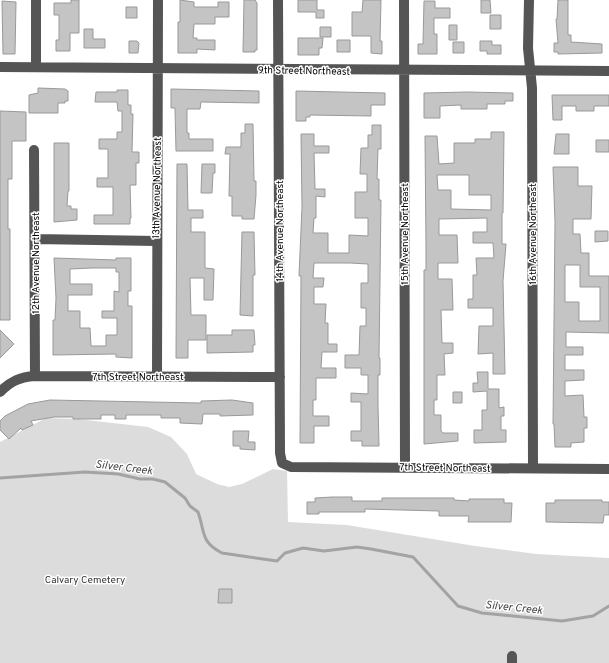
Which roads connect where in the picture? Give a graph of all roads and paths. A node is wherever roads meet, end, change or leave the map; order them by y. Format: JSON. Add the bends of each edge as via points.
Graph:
{"nodes":[{"id":1,"x":36,"y":0,"type":"edge"},
{"id":2,"x":158,"y":0,"type":"edge"},
{"id":3,"x":278,"y":0,"type":"edge"},
{"id":4,"x":404,"y":0,"type":"edge"},
{"id":5,"x":529,"y":0,"type":"edge"},
{"id":6,"x":0,"y":67,"type":"edge"},
{"id":7,"x":36,"y":67,"type":"junction"},
{"id":8,"x":158,"y":68,"type":"junction"},
{"id":9,"x":278,"y":69,"type":"junction"},
{"id":10,"x":404,"y":71,"type":"junction"},
{"id":11,"x":530,"y":71,"type":"junction"},
{"id":12,"x":609,"y":71,"type":"edge"},
{"id":13,"x":34,"y":150,"type":"dead end"},
{"id":14,"x":35,"y":239,"type":"junction"},
{"id":15,"x":156,"y":241,"type":"junction"},
{"id":16,"x":157,"y":375,"type":"junction"},
{"id":17,"x":35,"y":376,"type":"junction"},
{"id":18,"x":280,"y":377,"type":"junction"},
{"id":19,"x":0,"y":392,"type":"edge"},
{"id":20,"x":282,"y":463,"type":"joint"},
{"id":21,"x":405,"y":467,"type":"junction"},
{"id":22,"x":534,"y":468,"type":"junction"},
{"id":23,"x":609,"y":469,"type":"edge"}],
"edges":[{"from":1,"to":7,"type":"street"},
{"from":2,"to":8,"type":"street","name":"13th Avenue Northeast"},
{"from":3,"to":9,"type":"street","name":"14th Avenue Northeast"},
{"from":4,"to":10,"type":"street","name":"15th Avenue Northeast"},
{"from":5,"to":11,"type":"street","name":"16th Avenue Northeast"},
{"from":6,"to":7,"type":"street","name":"9th Street Northeast"},
{"from":7,"to":8,"type":"street","name":"9th Street Northeast"},
{"from":8,"to":9,"type":"street","name":"9th Street Northeast"},
{"from":8,"to":15,"type":"street","name":"13th Avenue Northeast"},
{"from":9,"to":10,"type":"street","name":"9th Street Northeast"},
{"from":9,"to":18,"type":"street","name":"14th Avenue Northeast"},
{"from":10,"to":11,"type":"street","name":"9th Street Northeast"},
{"from":10,"to":21,"type":"street","name":"15th Avenue Northeast"},
{"from":11,"to":12,"type":"street","name":"9th Street Northeast"},
{"from":11,"to":22,"type":"street","name":"16th Avenue Northeast"},
{"from":13,"to":14,"type":"street","name":"12th Avenue Northeast"},
{"from":14,"to":15,"type":"street"},
{"from":14,"to":17,"type":"street","name":"12th Avenue Northeast"},
{"from":15,"to":16,"type":"street","name":"13th Avenue Northeast"},
{"from":16,"to":17,"type":"street","name":"7th Street Northeast"},
{"from":16,"to":18,"type":"street","name":"7th Street Northeast"},
{"from":17,"to":19,"type":"street","name":"7th Street Northeast","via":[[14,380]]},
{"from":18,"to":20,"type":"street","name":"14th Avenue Northeast"},
{"from":20,"to":21,"type":"street","name":"7th Street Northeast","via":[[291,467]]},
{"from":21,"to":22,"type":"street","name":"7th Street Northeast"},
{"from":22,"to":23,"type":"street","name":"7th Street Northeast"}]}
